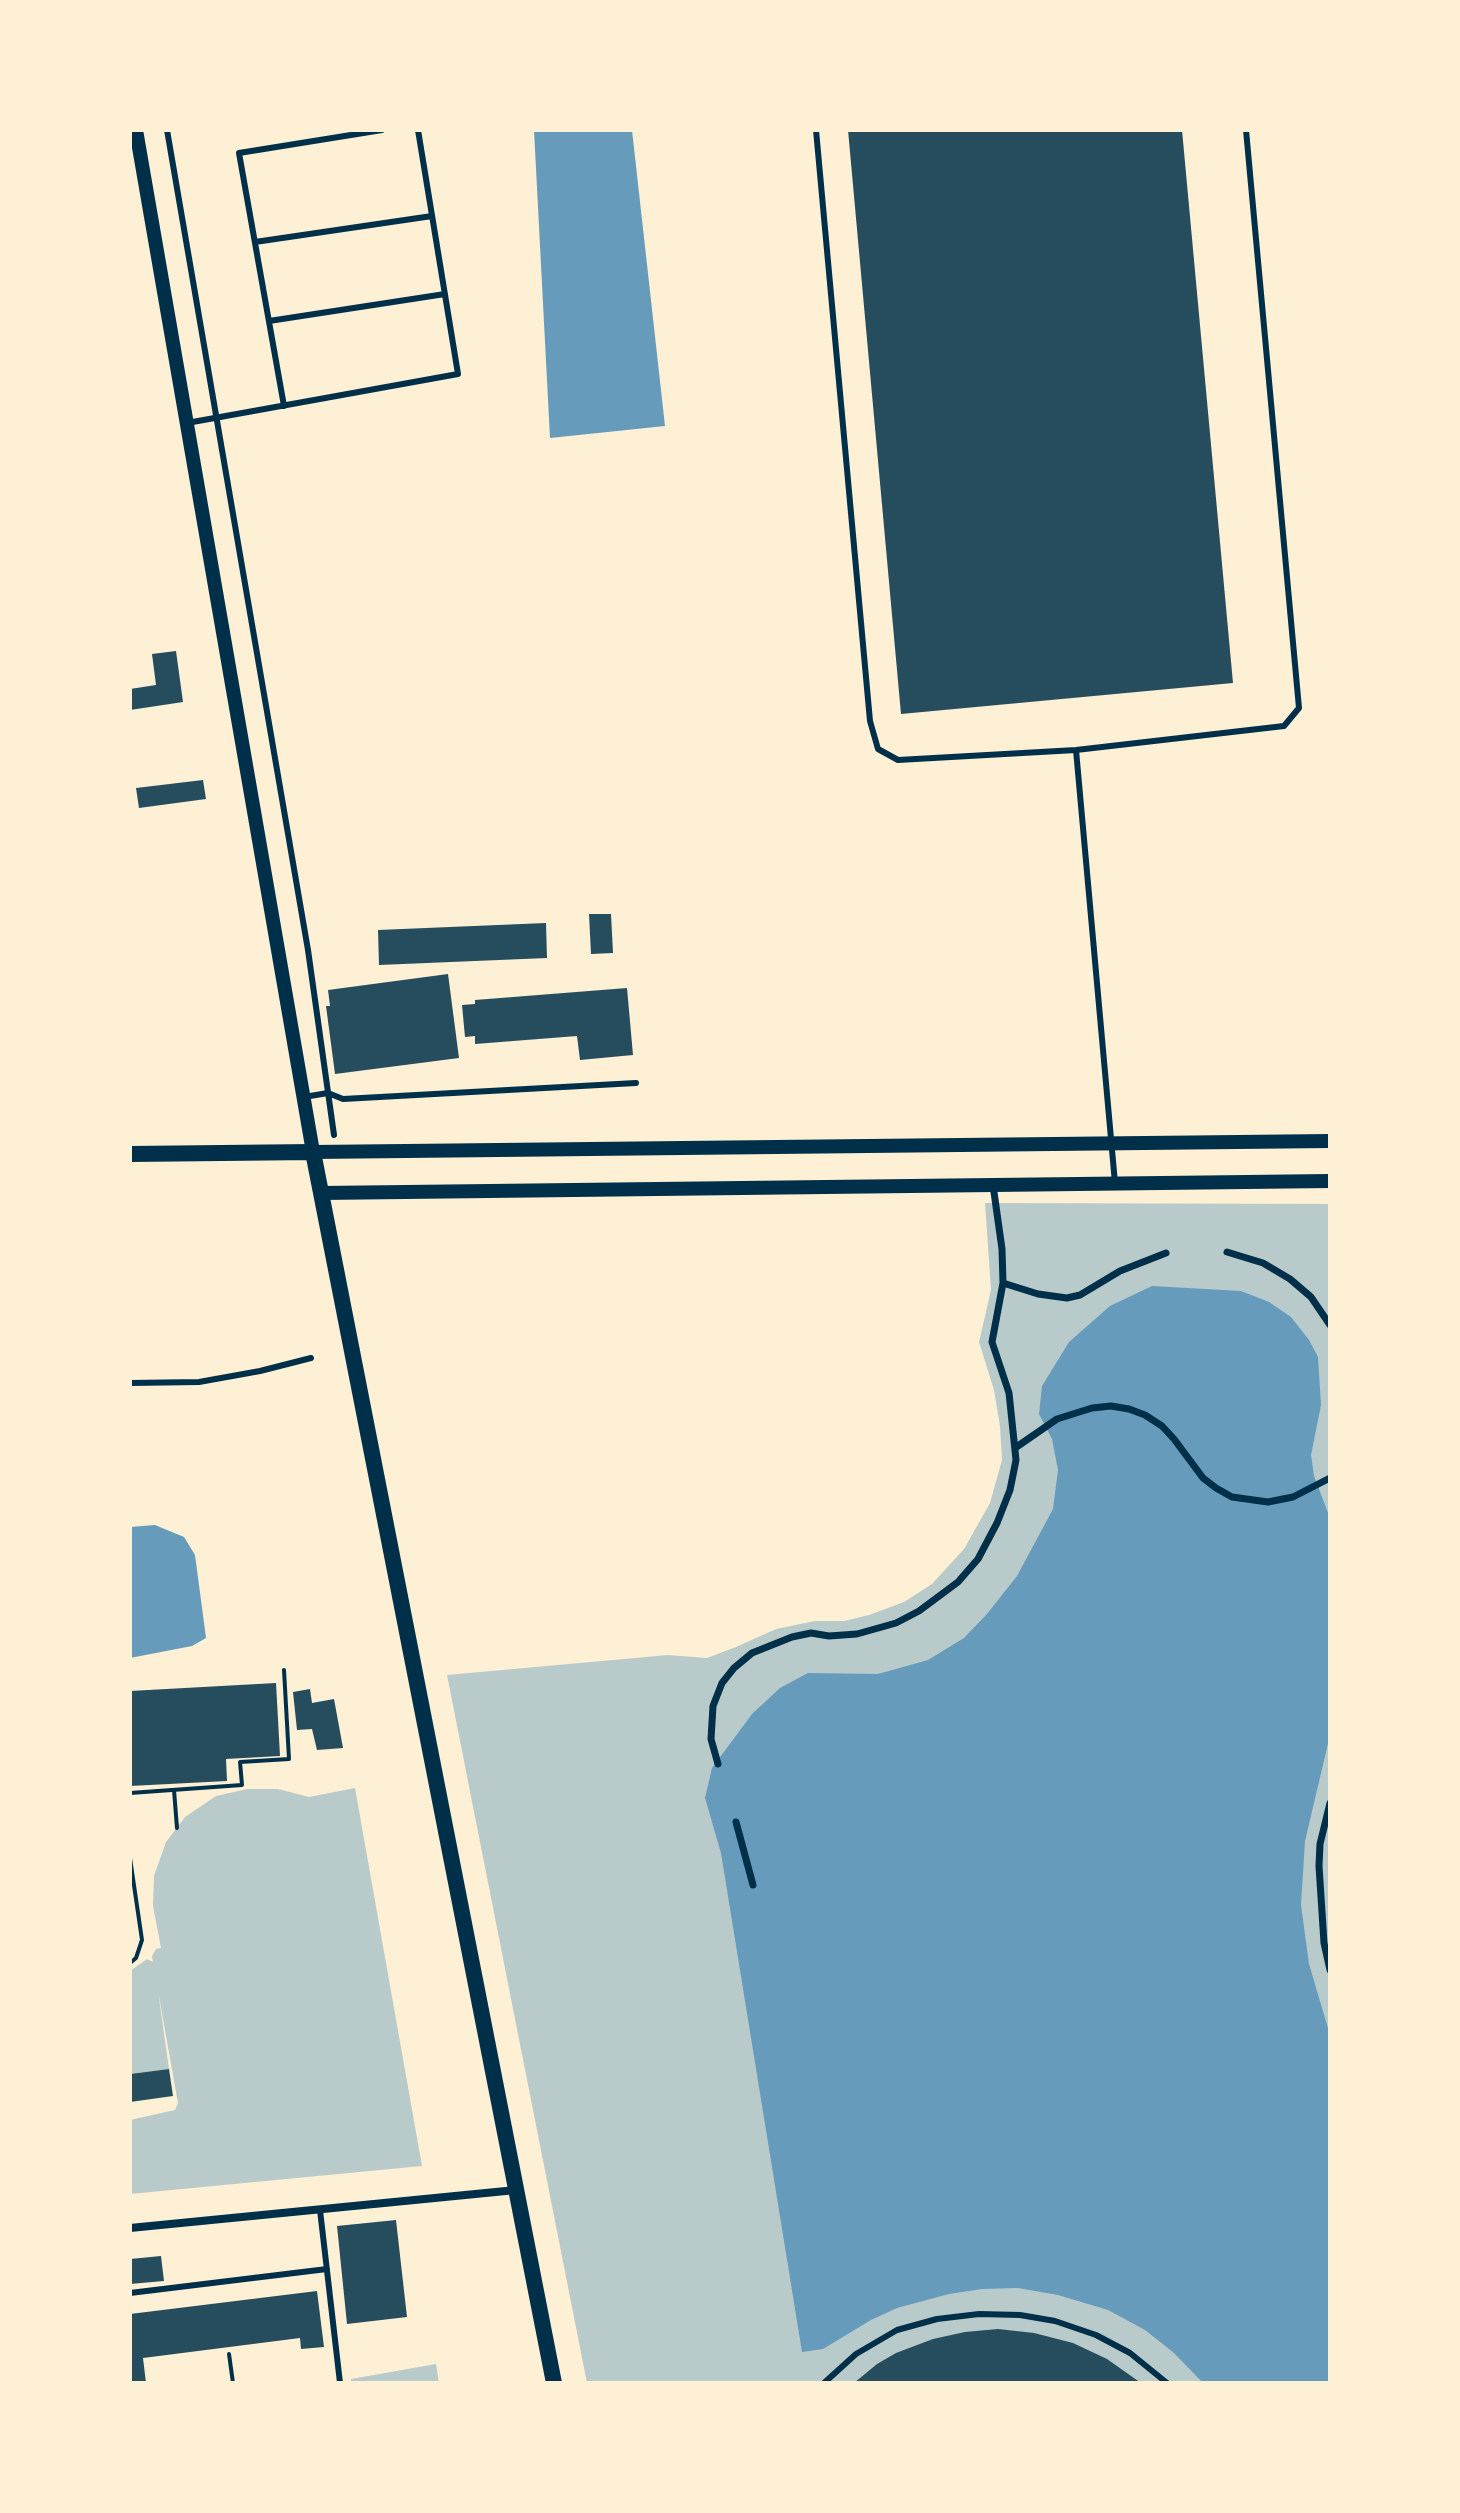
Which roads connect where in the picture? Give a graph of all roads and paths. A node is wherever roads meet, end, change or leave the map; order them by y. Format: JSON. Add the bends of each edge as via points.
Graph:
{"nodes":[{"id":1,"x":136,"y":130,"type":"edge"},
{"id":2,"x":167,"y":130,"type":"edge"},
{"id":3,"x":382,"y":130,"type":"edge"},
{"id":4,"x":418,"y":130,"type":"edge"},
{"id":5,"x":816,"y":130,"type":"edge"},
{"id":6,"x":1246,"y":130,"type":"edge"},
{"id":7,"x":432,"y":216,"type":"junction"},
{"id":8,"x":255,"y":242,"type":"junction"},
{"id":9,"x":445,"y":294,"type":"junction"},
{"id":10,"x":269,"y":321,"type":"junction"},
{"id":11,"x":284,"y":406,"type":"junction"},
{"id":12,"x":217,"y":418,"type":"junction"},
{"id":13,"x":187,"y":423,"type":"junction"},
{"id":14,"x":1076,"y":750,"type":"junction"},
{"id":15,"x":636,"y":1083,"type":"dead end"},
{"id":16,"x":328,"y":1093,"type":"junction"},
{"id":17,"x":304,"y":1097,"type":"junction"},
{"id":18,"x":334,"y":1135,"type":"dead end"},
{"id":19,"x":1330,"y":1141,"type":"edge"},
{"id":20,"x":1111,"y":1144,"type":"junction"},
{"id":21,"x":313,"y":1152,"type":"junction"},
{"id":22,"x":130,"y":1154,"type":"edge"},
{"id":23,"x":1330,"y":1181,"type":"edge"},
{"id":24,"x":1115,"y":1183,"type":"junction"},
{"id":25,"x":993,"y":1185,"type":"junction"},
{"id":26,"x":321,"y":1193,"type":"junction"},
{"id":27,"x":1227,"y":1252,"type":"dead end"},
{"id":28,"x":1166,"y":1253,"type":"dead end"},
{"id":29,"x":1003,"y":1283,"type":"junction"},
{"id":30,"x":1330,"y":1325,"type":"edge"},
{"id":31,"x":311,"y":1358,"type":"dead end"},
{"id":32,"x":130,"y":1383,"type":"edge"},
{"id":33,"x":1015,"y":1448,"type":"junction"},
{"id":34,"x":1326,"y":1480,"type":"edge"},
{"id":35,"x":284,"y":1670,"type":"dead end"},
{"id":36,"x":716,"y":1761,"type":"dead end"},
{"id":37,"x":174,"y":1790,"type":"junction"},
{"id":38,"x":130,"y":1793,"type":"edge"},
{"id":39,"x":1330,"y":1803,"type":"edge"},
{"id":40,"x":736,"y":1822,"type":"dead end"},
{"id":41,"x":177,"y":1828,"type":"dead end"},
{"id":42,"x":130,"y":1858,"type":"edge"},
{"id":43,"x":753,"y":1885,"type":"dead end"},
{"id":44,"x":130,"y":1963,"type":"edge"},
{"id":45,"x":1330,"y":1970,"type":"edge"},
{"id":46,"x":516,"y":2190,"type":"junction"},
{"id":47,"x":320,"y":2210,"type":"junction"},
{"id":48,"x":130,"y":2228,"type":"edge"},
{"id":49,"x":327,"y":2269,"type":"junction"},
{"id":50,"x":130,"y":2293,"type":"edge"},
{"id":51,"x":229,"y":2354,"type":"dead end"},
{"id":52,"x":233,"y":2383,"type":"edge"},
{"id":53,"x":340,"y":2383,"type":"edge"},
{"id":54,"x":554,"y":2383,"type":"edge"},
{"id":55,"x":824,"y":2383,"type":"edge"},
{"id":56,"x":1167,"y":2383,"type":"edge"}],
"edges":[{"from":1,"to":13,"type":"street"},
{"from":2,"to":12,"type":"lane"},
{"from":3,"to":8,"type":"lane","via":[[239,153]]},
{"from":4,"to":7,"type":"lane"},
{"from":5,"to":14,"type":"lane","via":[[870,721],[878,749],[898,760]]},
{"from":6,"to":14,"type":"lane","via":[[1299,708],[1284,726]]},
{"from":7,"to":8,"type":"lane"},
{"from":7,"to":9,"type":"lane"},
{"from":8,"to":10,"type":"lane"},
{"from":9,"to":10,"type":"lane"},
{"from":9,"to":11,"type":"lane","via":[[458,374]]},
{"from":10,"to":11,"type":"lane"},
{"from":11,"to":12,"type":"lane"},
{"from":12,"to":13,"type":"lane"},
{"from":12,"to":16,"type":"lane"},
{"from":13,"to":17,"type":"street"},
{"from":14,"to":20,"type":"lane"},
{"from":15,"to":16,"type":"lane","via":[[343,1099]]},
{"from":16,"to":17,"type":"lane"},
{"from":16,"to":18,"type":"lane"},
{"from":17,"to":21,"type":"street"},
{"from":19,"to":20,"type":"street"},
{"from":20,"to":21,"type":"street"},
{"from":20,"to":24,"type":"lane"},
{"from":21,"to":22,"type":"main road"},
{"from":21,"to":26,"type":"main road"},
{"from":23,"to":24,"type":"street"},
{"from":24,"to":25,"type":"street"},
{"from":25,"to":26,"type":"street"},
{"from":25,"to":29,"type":"street"},
{"from":26,"to":46,"type":"main road"},
{"from":27,"to":30,"type":"street","via":[[1263,1263],[1290,1279],[1311,1297]]},
{"from":28,"to":29,"type":"street","via":[[1067,1298]]},
{"from":29,"to":33,"type":"street","via":[[992,1342],[1009,1393]]},
{"from":31,"to":32,"type":"lane","via":[[199,1382]]},
{"from":33,"to":34,"type":"street","via":[[1057,1419],[1111,1406],[1145,1415],[1162,1426],[1203,1478],[1232,1497],[1268,1502],[1293,1497]]},
{"from":33,"to":36,"type":"street","via":[[1010,1490],[997,1523],[978,1559],[958,1582],[919,1611],[874,1631],[811,1633],[752,1653],[722,1683],[713,1706]]},
{"from":35,"to":37,"type":"path","via":[[289,1759],[240,1762],[242,1785]]},
{"from":37,"to":38,"type":"path"},
{"from":37,"to":41,"type":"path"},
{"from":39,"to":45,"type":"street","via":[[1319,1866]]},
{"from":40,"to":43,"type":"street"},
{"from":42,"to":44,"type":"path","via":[[142,1940]]},
{"from":46,"to":47,"type":"street"},
{"from":46,"to":54,"type":"main road"},
{"from":47,"to":48,"type":"street"},
{"from":47,"to":49,"type":"lane"},
{"from":49,"to":50,"type":"lane"},
{"from":49,"to":53,"type":"lane"},
{"from":51,"to":52,"type":"path"},
{"from":55,"to":56,"type":"lane","via":[[856,2354],[897,2330],[979,2314],[1055,2321],[1096,2335],[1130,2353]]}]}
